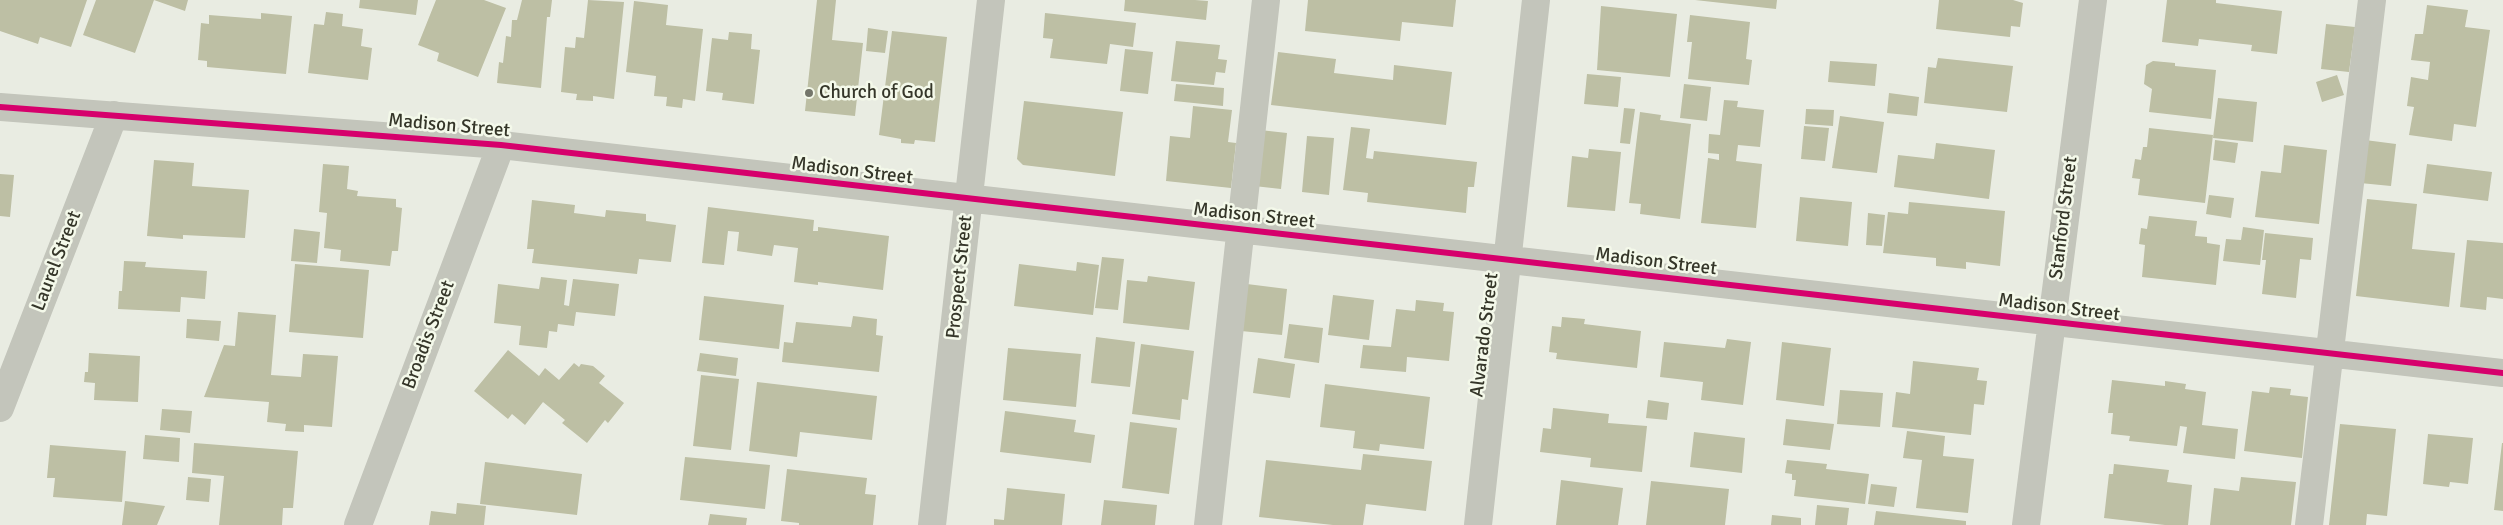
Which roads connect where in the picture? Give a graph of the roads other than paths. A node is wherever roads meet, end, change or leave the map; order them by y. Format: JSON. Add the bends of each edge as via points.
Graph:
{"nodes":[{"id":1,"x":991,"y":0,"type":"edge"},
{"id":2,"x":1266,"y":0,"type":"edge"},
{"id":3,"x":1536,"y":0,"type":"edge"},
{"id":4,"x":2093,"y":0,"type":"edge"},
{"id":5,"x":2372,"y":0,"type":"edge"},
{"id":6,"x":0,"y":107,"type":"edge"},
{"id":7,"x":114,"y":116,"type":"junction"},
{"id":8,"x":501,"y":145,"type":"junction"},
{"id":9,"x":969,"y":200,"type":"junction"},
{"id":10,"x":1240,"y":230,"type":"junction"},
{"id":11,"x":1509,"y":260,"type":"junction"},
{"id":12,"x":2050,"y":322,"type":"junction"},
{"id":13,"x":2329,"y":354,"type":"junction"},
{"id":14,"x":2503,"y":373,"type":"edge"},
{"id":15,"x":0,"y":408,"type":"edge"},
{"id":16,"x":358,"y":525,"type":"edge"},
{"id":17,"x":932,"y":525,"type":"edge"},
{"id":18,"x":1208,"y":525,"type":"edge"},
{"id":19,"x":1478,"y":525,"type":"edge"},
{"id":20,"x":2026,"y":525,"type":"edge"},
{"id":21,"x":2309,"y":525,"type":"edge"}],
"edges":[{"from":1,"to":9,"type":"street","name":"Prospect Street"},
{"from":2,"to":10,"type":"street"},
{"from":3,"to":11,"type":"street","name":"Alvarado Street"},
{"from":4,"to":12,"type":"street","name":"Stanford Street"},
{"from":5,"to":13,"type":"street"},
{"from":6,"to":7,"type":"street","name":"Madison Street"},
{"from":7,"to":8,"type":"street","name":"Madison Street"},
{"from":7,"to":15,"type":"street","name":"Laurel Street"},
{"from":8,"to":9,"type":"street","name":"Madison Street"},
{"from":8,"to":16,"type":"street","name":"Broadis Street"},
{"from":9,"to":10,"type":"street","name":"Madison Street"},
{"from":9,"to":17,"type":"street","name":"Prospect Street"},
{"from":10,"to":11,"type":"street","name":"Madison Street"},
{"from":10,"to":18,"type":"street"},
{"from":11,"to":12,"type":"street","name":"Madison Street"},
{"from":11,"to":19,"type":"street","name":"Alvarado Street"},
{"from":12,"to":13,"type":"street","name":"Madison Street"},
{"from":12,"to":20,"type":"street","name":"Stanford Street"},
{"from":13,"to":14,"type":"street","name":"Madison Street"},
{"from":13,"to":21,"type":"street"}]}
